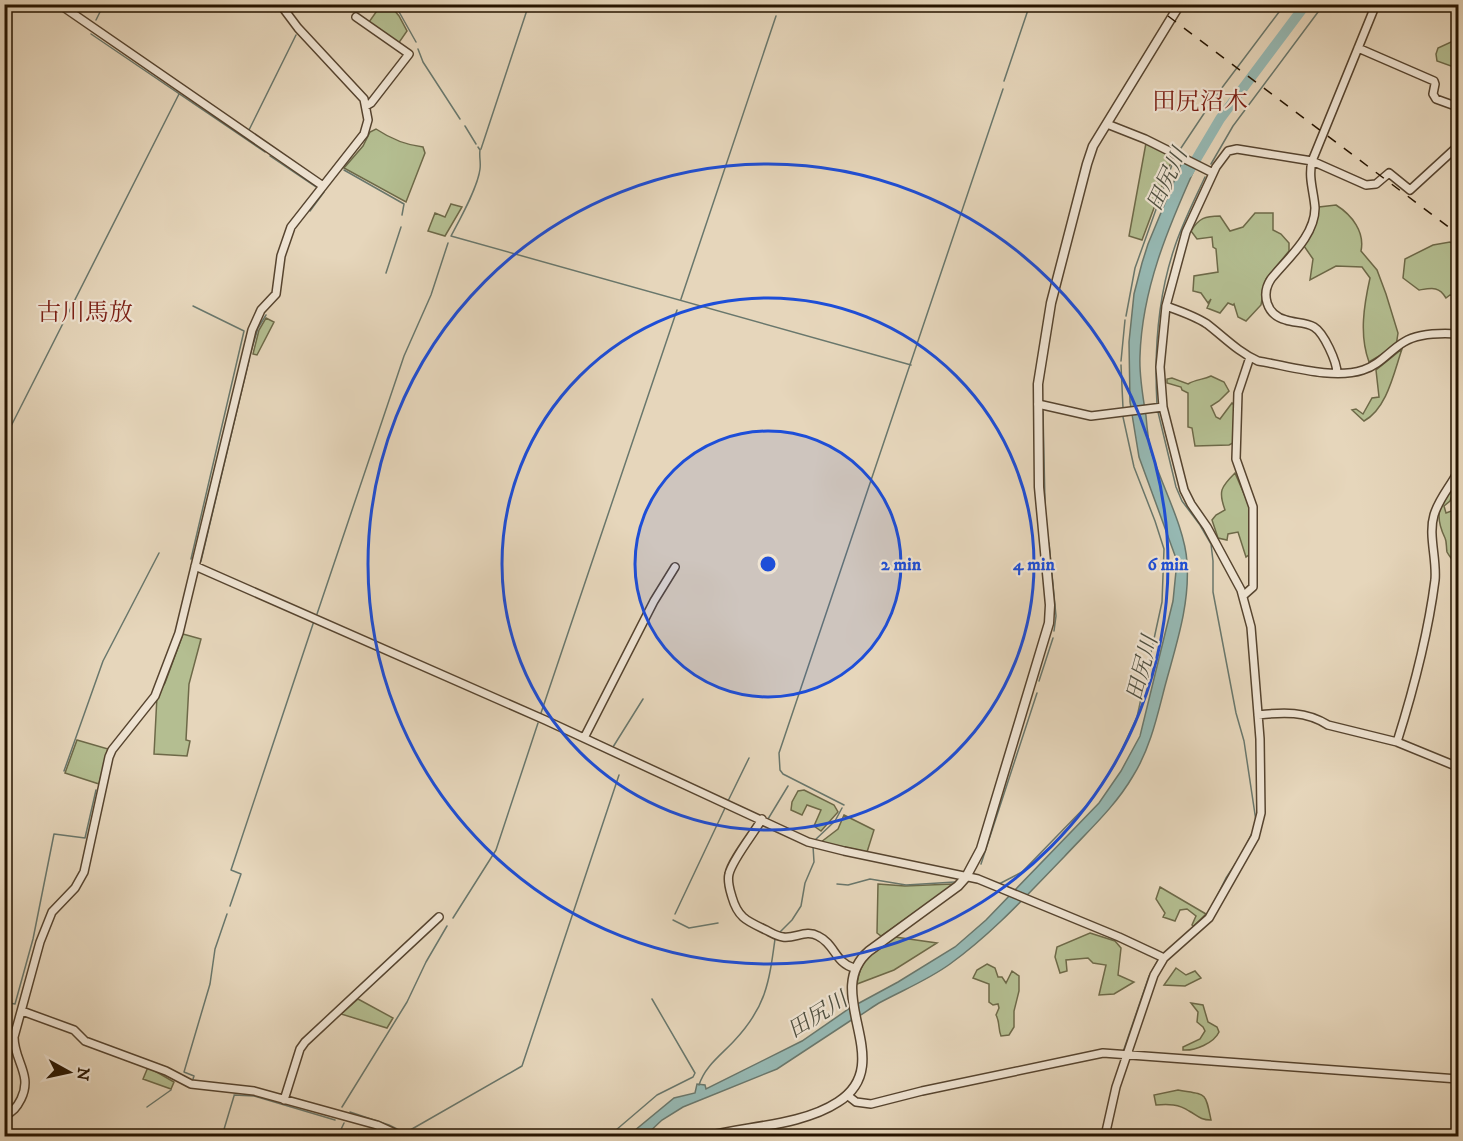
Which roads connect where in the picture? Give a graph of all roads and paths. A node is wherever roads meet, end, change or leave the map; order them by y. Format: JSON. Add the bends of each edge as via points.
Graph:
{"nodes":[{"id":1,"x":59,"y":4,"type":"edge"},
{"id":2,"x":280,"y":4,"type":"edge"},
{"id":3,"x":1180,"y":4,"type":"edge"},
{"id":4,"x":1376,"y":4,"type":"edge"},
{"id":5,"x":357,"y":17,"type":"dead end"},
{"id":6,"x":1358,"y":48,"type":"junction"},
{"id":7,"x":366,"y":106,"type":"junction"},
{"id":8,"x":1458,"y":107,"type":"edge"},
{"id":9,"x":1107,"y":124,"type":"junction"},
{"id":10,"x":1458,"y":146,"type":"edge"},
{"id":11,"x":1312,"y":161,"type":"junction"},
{"id":12,"x":1213,"y":173,"type":"junction"},
{"id":13,"x":322,"y":186,"type":"junction"},
{"id":14,"x":1167,"y":306,"type":"junction"},
{"id":15,"x":1458,"y":334,"type":"edge"},
{"id":16,"x":1250,"y":357,"type":"junction"},
{"id":17,"x":1337,"y":373,"type":"junction"},
{"id":18,"x":1038,"y":404,"type":"junction"},
{"id":19,"x":1163,"y":407,"type":"junction"},
{"id":20,"x":1458,"y":471,"type":"edge"},
{"id":21,"x":195,"y":566,"type":"junction"},
{"id":22,"x":675,"y":567,"type":"dead end"},
{"id":23,"x":1244,"y":595,"type":"junction"},
{"id":24,"x":1258,"y":715,"type":"junction"},
{"id":25,"x":584,"y":738,"type":"junction"},
{"id":26,"x":1397,"y":742,"type":"junction"},
{"id":27,"x":1458,"y":767,"type":"edge"},
{"id":28,"x":762,"y":819,"type":"junction"},
{"id":29,"x":966,"y":877,"type":"junction"},
{"id":30,"x":439,"y":917,"type":"dead end"},
{"id":31,"x":1162,"y":957,"type":"junction"},
{"id":32,"x":854,"y":968,"type":"junction"},
{"id":33,"x":22,"y":1011,"type":"junction"},
{"id":34,"x":1128,"y":1054,"type":"junction"},
{"id":35,"x":1458,"y":1079,"type":"edge"},
{"id":36,"x":847,"y":1095,"type":"junction"},
{"id":37,"x":284,"y":1100,"type":"junction"},
{"id":38,"x":4,"y":1116,"type":"edge"},
{"id":39,"x":401,"y":1137,"type":"edge"},
{"id":40,"x":710,"y":1137,"type":"edge"},
{"id":41,"x":1105,"y":1137,"type":"edge"}],
"edges":[{"from":1,"to":13,"type":"street"},
{"from":2,"to":7,"type":"street"},
{"from":3,"to":9,"type":"street"},
{"from":4,"to":6,"type":"street"},
{"from":5,"to":7,"type":"street","via":[[409,54]]},
{"from":6,"to":8,"type":"street","via":[[1434,81],[1436,99]]},
{"from":6,"to":11,"type":"street"},
{"from":7,"to":13,"type":"street","via":[[368,125],[364,134]]},
{"from":9,"to":12,"type":"street"},
{"from":9,"to":18,"type":"street","via":[[1087,164],[1062,254],[1042,352]]},
{"from":10,"to":11,"type":"street","via":[[1410,190],[1389,173],[1376,184],[1366,185]]},
{"from":11,"to":12,"type":"street","via":[[1237,149],[1228,151]]},
{"from":11,"to":17,"type":"street","via":[[1315,206],[1311,225],[1305,239],[1266,286],[1266,302],[1279,318],[1318,331],[1336,361]]},
{"from":12,"to":14,"type":"street","via":[[1186,232]]},
{"from":13,"to":21,"type":"street","via":[[291,227],[281,256],[276,294],[261,310],[252,330]]},
{"from":14,"to":16,"type":"street","via":[[1206,324]]},
{"from":14,"to":19,"type":"street","via":[[1160,367]]},
{"from":15,"to":17,"type":"street","via":[[1417,337],[1363,370]]},
{"from":16,"to":17,"type":"street"},
{"from":16,"to":23,"type":"street","via":[[1238,393],[1236,439],[1237,467],[1253,507],[1252,587]]},
{"from":18,"to":19,"type":"street","via":[[1091,416]]},
{"from":18,"to":29,"type":"street","via":[[1039,487],[1049,623],[981,849]]},
{"from":19,"to":23,"type":"street","via":[[1184,490]]},
{"from":20,"to":26,"type":"street","via":[[1433,519],[1432,598],[1416,682]]},
{"from":21,"to":25,"type":"street"},
{"from":21,"to":33,"type":"street","via":[[179,633],[155,696],[109,757],[84,872],[52,912]]},
{"from":22,"to":25,"type":"street"},
{"from":23,"to":24,"type":"street","via":[[1251,627]]},
{"from":24,"to":26,"type":"street","via":[[1293,712]]},
{"from":24,"to":31,"type":"street","via":[[1259,827],[1209,918]]},
{"from":25,"to":28,"type":"street"},
{"from":26,"to":27,"type":"street"},
{"from":28,"to":29,"type":"street","via":[[818,845]]},
{"from":28,"to":32,"type":"street","via":[[729,875],[736,910],[744,919],[777,936],[818,935],[845,966]]},
{"from":29,"to":31,"type":"street"},
{"from":29,"to":32,"type":"street","via":[[945,897],[864,955]]},
{"from":30,"to":37,"type":"street","via":[[305,1042]]},
{"from":31,"to":34,"type":"street"},
{"from":32,"to":36,"type":"street","via":[[851,994],[863,1059],[860,1074]]},
{"from":33,"to":37,"type":"street","via":[[74,1030],[85,1041],[191,1084],[254,1091]]},
{"from":33,"to":38,"type":"street","via":[[14,1043],[26,1090],[16,1108]]},
{"from":34,"to":35,"type":"street"},
{"from":34,"to":36,"type":"street","via":[[1081,1056],[872,1104],[856,1102]]},
{"from":34,"to":41,"type":"street"},
{"from":36,"to":40,"type":"street","via":[[827,1108],[801,1117]]},
{"from":37,"to":39,"type":"street","via":[[377,1125]]}]}
